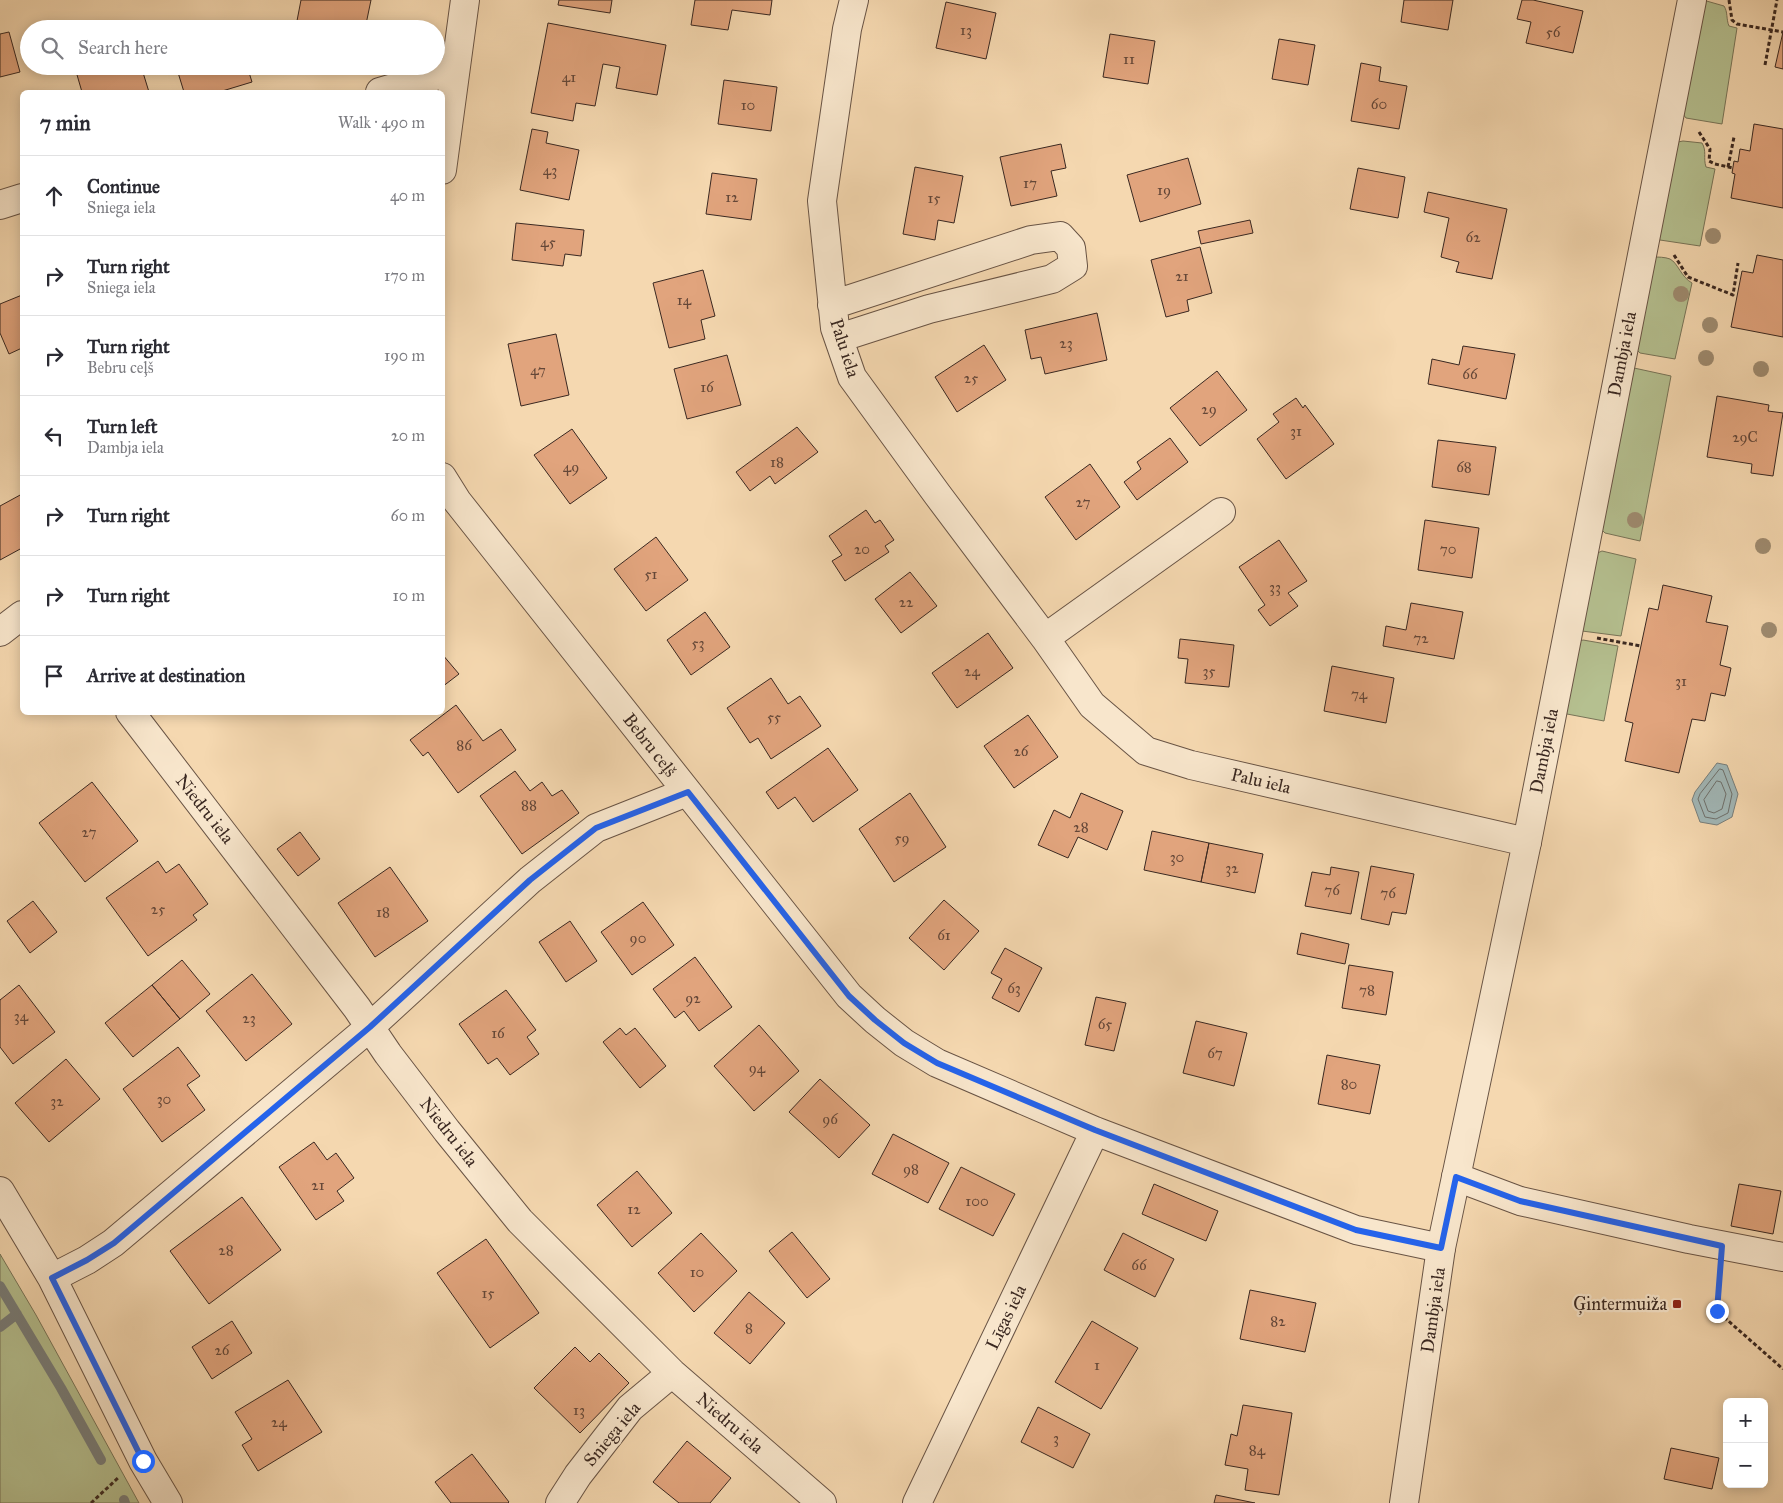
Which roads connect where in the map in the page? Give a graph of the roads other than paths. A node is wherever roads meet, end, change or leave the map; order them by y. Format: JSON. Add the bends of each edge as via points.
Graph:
{"nodes":[{"id":1,"x":465,"y":0,"type":"edge"},
{"id":2,"x":854,"y":0,"type":"edge"},
{"id":3,"x":1692,"y":0,"type":"edge"},
{"id":4,"x":455,"y":70,"type":"junction"},
{"id":5,"x":445,"y":73,"type":"edge"},
{"id":6,"x":438,"y":75,"type":"edge"},
{"id":7,"x":387,"y":90,"type":"edge"},
{"id":8,"x":445,"y":147,"type":"edge"},
{"id":9,"x":20,"y":199,"type":"edge"},
{"id":10,"x":0,"y":205,"type":"edge"},
{"id":11,"x":832,"y":305,"type":"junction"},
{"id":12,"x":839,"y":338,"type":"junction"},
{"id":13,"x":445,"y":482,"type":"edge"},
{"id":14,"x":1222,"y":512,"type":"dead end"},
{"id":15,"x":20,"y":617,"type":"edge"},
{"id":16,"x":0,"y":632,"type":"edge"},
{"id":17,"x":1045,"y":638,"type":"junction"},
{"id":18,"x":132,"y":715,"type":"edge"},
{"id":19,"x":688,"y":792,"type":"junction"},
{"id":20,"x":1526,"y":842,"type":"junction"},
{"id":21,"x":370,"y":1027,"type":"junction"},
{"id":22,"x":1095,"y":1130,"type":"junction"},
{"id":23,"x":1456,"y":1177,"type":"junction"},
{"id":24,"x":0,"y":1191,"type":"edge"},
{"id":25,"x":1441,"y":1248,"type":"junction"},
{"id":26,"x":1783,"y":1257,"type":"edge"},
{"id":27,"x":52,"y":1278,"type":"junction"},
{"id":28,"x":672,"y":1373,"type":"junction"},
{"id":29,"x":168,"y":1503,"type":"edge"},
{"id":30,"x":560,"y":1503,"type":"edge"},
{"id":31,"x":822,"y":1503,"type":"edge"},
{"id":32,"x":917,"y":1503,"type":"edge"},
{"id":33,"x":1404,"y":1503,"type":"edge"}],
"edges":[{"from":1,"to":4,"type":"street"},
{"from":2,"to":11,"type":"street","name":"Palu iela","via":[[822,201]]},
{"from":3,"to":20,"type":"street","name":"Dambja iela"},
{"from":4,"to":5,"type":"street"},
{"from":4,"to":8,"type":"street"},
{"from":6,"to":7,"type":"street"},
{"from":9,"to":10,"type":"street"},
{"from":11,"to":12,"type":"street","name":"Palu iela"},
{"from":11,"to":12,"type":"street","via":[[1031,240],[1060,236],[1071,248],[1073,266],[1052,279],[929,309]]},
{"from":12,"to":17,"type":"street","name":"Palu iela","via":[[852,377]]},
{"from":13,"to":19,"type":"street","name":"Bebru ceļš"},
{"from":14,"to":17,"type":"street"},
{"from":15,"to":16,"type":"street"},
{"from":17,"to":20,"type":"street","name":"Palu iela","via":[[1092,705],[1146,751],[1191,765]]},
{"from":18,"to":21,"type":"street","name":"Niedru iela"},
{"from":19,"to":21,"type":"street","via":[[596,828],[530,880]]},
{"from":19,"to":22,"type":"street","name":"Bebru ceļš","via":[[849,996],[875,1020],[937,1063]]},
{"from":20,"to":23,"type":"street","name":"Dambja iela"},
{"from":21,"to":27,"type":"street","via":[[114,1243]]},
{"from":21,"to":28,"type":"street","name":"Niedru iela","via":[[447,1131],[520,1221]]},
{"from":22,"to":25,"type":"street","name":"Bebru ceļš","via":[[1356,1230]]},
{"from":22,"to":32,"type":"street","name":"Līgas iela"},
{"from":23,"to":25,"type":"street","name":"Dambja iela"},
{"from":23,"to":26,"type":"street","via":[[1520,1201]]},
{"from":24,"to":27,"type":"street"},
{"from":25,"to":33,"type":"street","name":"Dambja iela"},
{"from":27,"to":29,"type":"street","via":[[143,1461]]},
{"from":28,"to":30,"type":"street","name":"Sniega iela","via":[[630,1408]]},
{"from":28,"to":31,"type":"street","name":"Niedru iela"}]}
